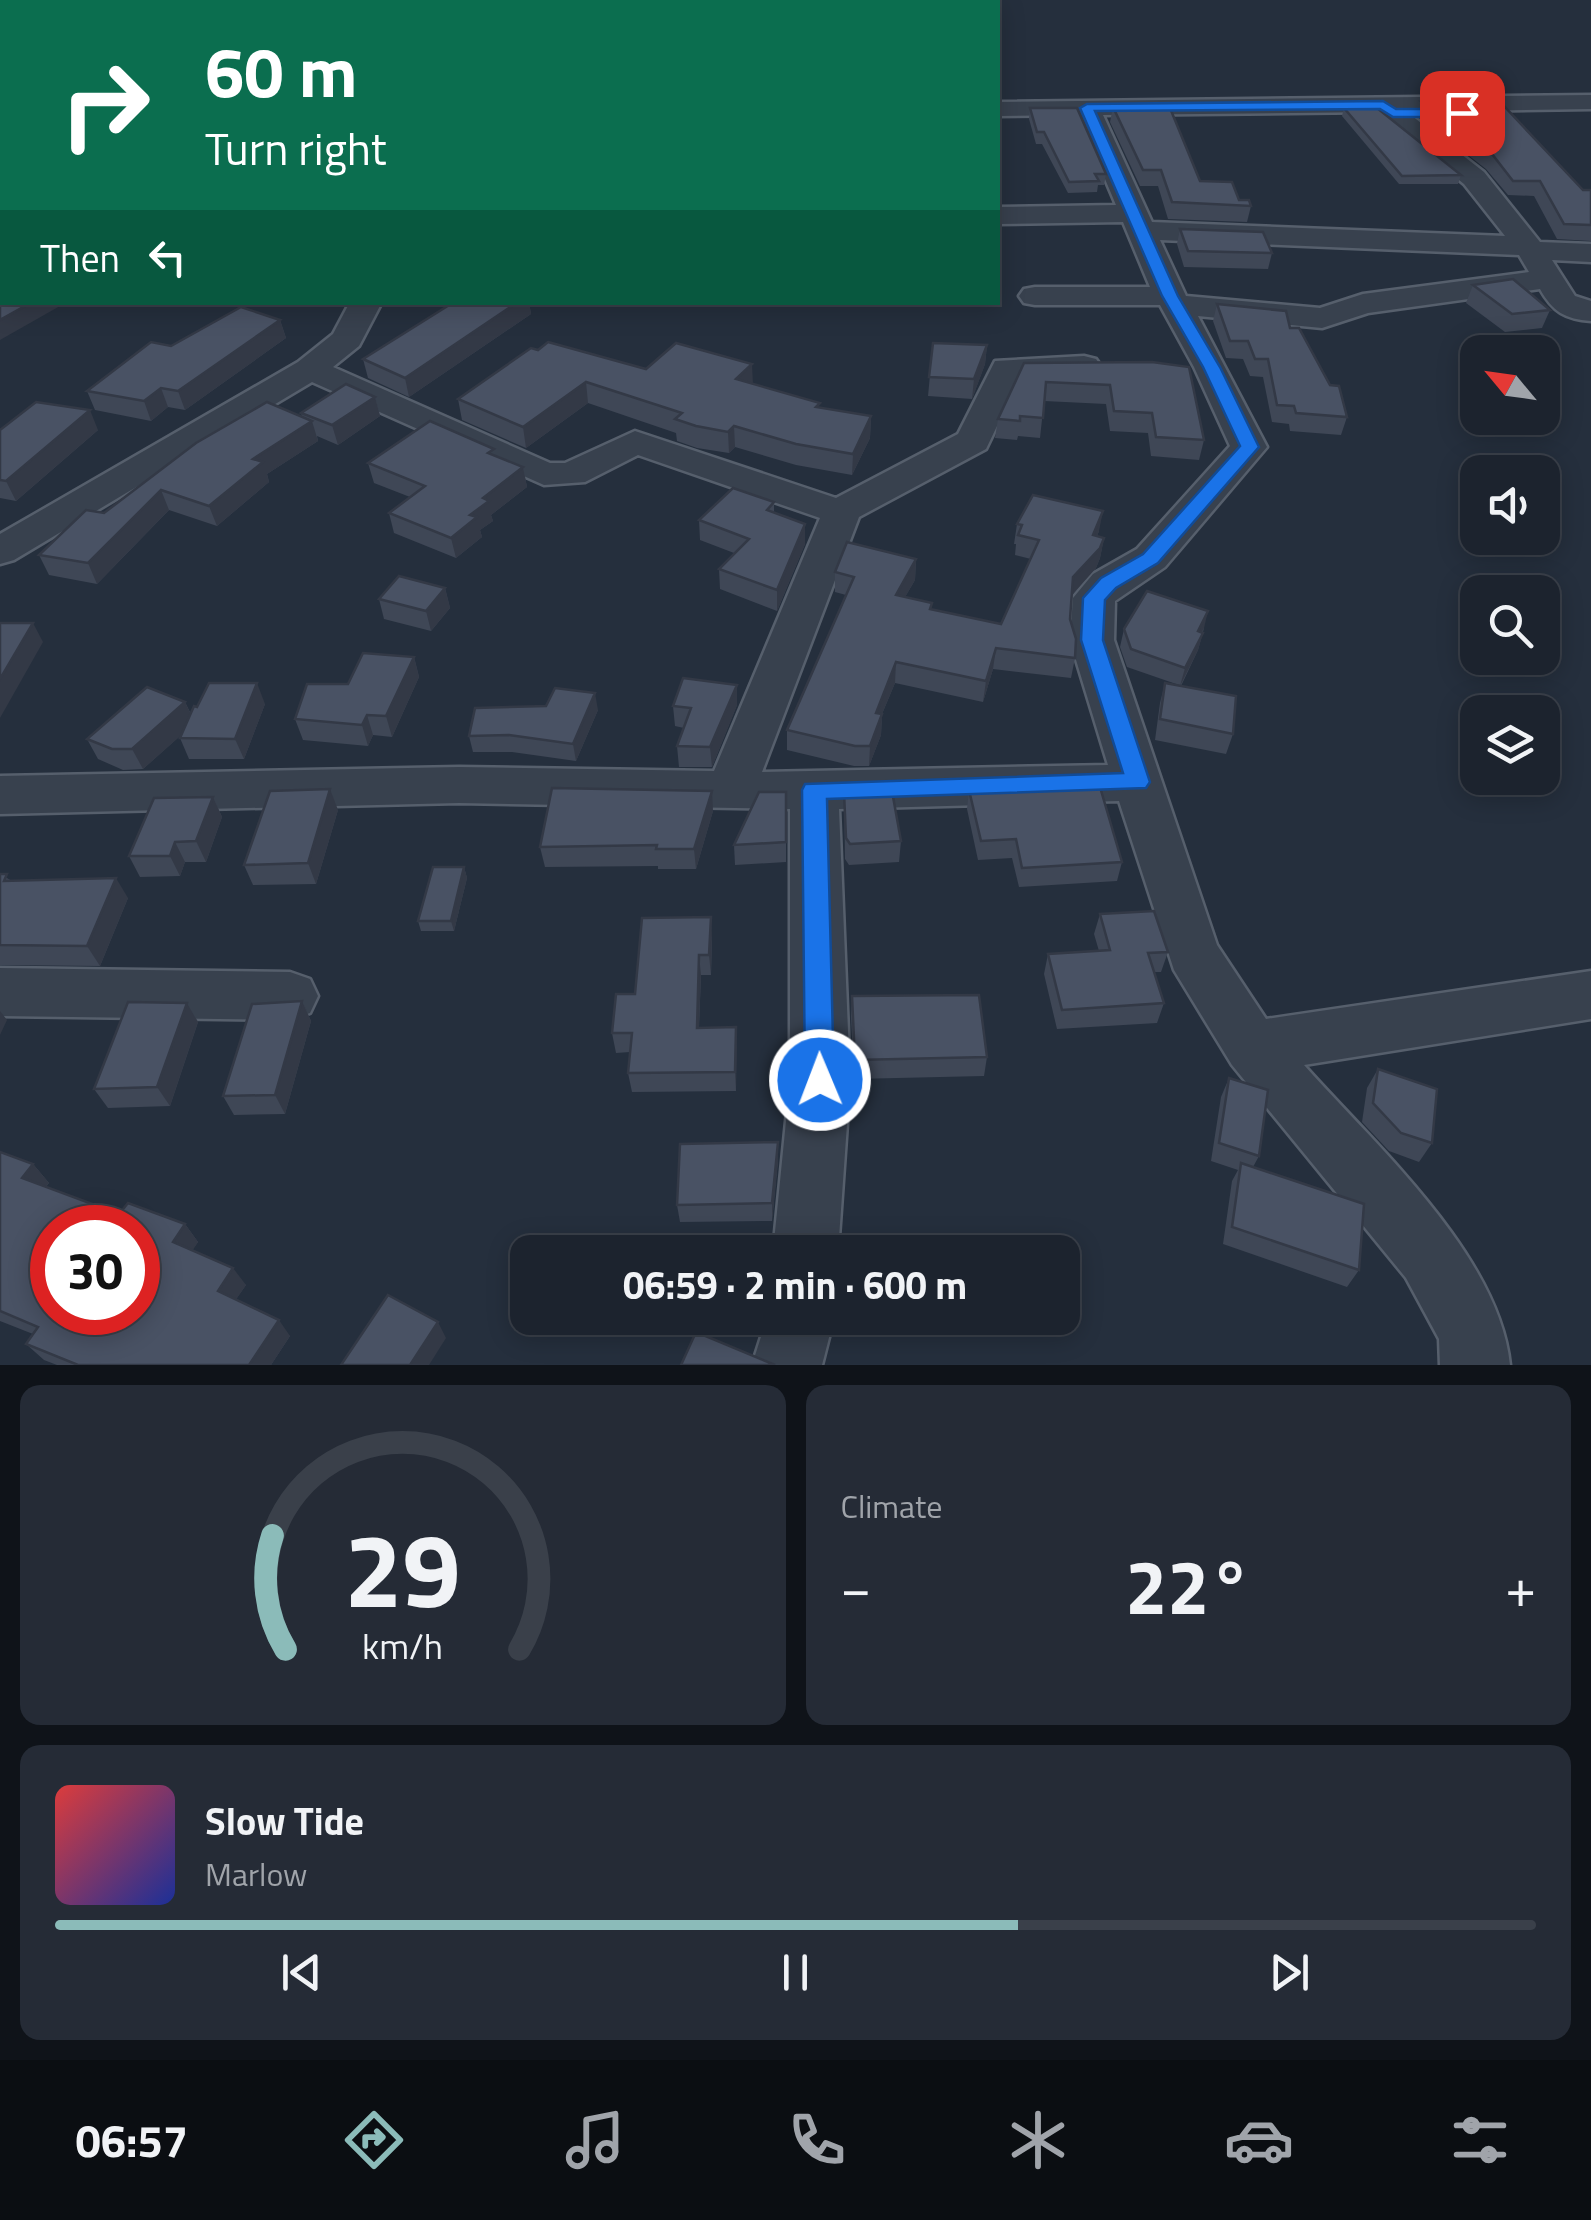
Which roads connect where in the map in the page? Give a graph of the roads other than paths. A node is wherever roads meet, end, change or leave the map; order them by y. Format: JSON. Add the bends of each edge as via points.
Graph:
{"nodes":[{"id":1,"x":1591,"y":102,"type":"edge"},
{"id":2,"x":1087,"y":108,"type":"junction"},
{"id":3,"x":1000,"y":109,"type":"edge"},
{"id":4,"x":1388,"y":109,"type":"junction"},
{"id":5,"x":1000,"y":216,"type":"edge"},
{"id":6,"x":1138,"y":222,"type":"junction"},
{"id":7,"x":1530,"y":248,"type":"junction"},
{"id":8,"x":1591,"y":254,"type":"edge"},
{"id":9,"x":1549,"y":279,"type":"junction"},
{"id":10,"x":1035,"y":296,"type":"dead end"},
{"id":11,"x":1173,"y":301,"type":"junction"},
{"id":12,"x":364,"y":305,"type":"edge"},
{"id":13,"x":1591,"y":312,"type":"edge"},
{"id":14,"x":1113,"y":366,"type":"edge"},
{"id":15,"x":310,"y":368,"type":"junction"},
{"id":16,"x":839,"y":512,"type":"junction"},
{"id":17,"x":0,"y":551,"type":"edge"},
{"id":18,"x":1138,"y":782,"type":"junction"},
{"id":19,"x":730,"y":790,"type":"junction"},
{"id":20,"x":814,"y":790,"type":"junction"},
{"id":21,"x":0,"y":794,"type":"edge"},
{"id":22,"x":0,"y":992,"type":"edge"},
{"id":23,"x":1591,"y":995,"type":"edge"},
{"id":24,"x":290,"y":996,"type":"dead end"},
{"id":25,"x":1252,"y":1047,"type":"junction"},
{"id":26,"x":807,"y":1235,"type":"edge"},
{"id":27,"x":796,"y":1335,"type":"edge"},
{"id":28,"x":787,"y":1365,"type":"edge"},
{"id":29,"x":1474,"y":1365,"type":"edge"}],
"edges":[{"from":1,"to":4,"type":"street","via":[[1494,104],[1500,112]]},
{"from":2,"to":3,"type":"street"},
{"from":2,"to":4,"type":"street"},
{"from":2,"to":6,"type":"street"},
{"from":4,"to":7,"type":"street","via":[[1474,178]]},
{"from":5,"to":6,"type":"street"},
{"from":6,"to":7,"type":"street"},
{"from":6,"to":11,"type":"street"},
{"from":7,"to":8,"type":"street"},
{"from":7,"to":9,"type":"street"},
{"from":9,"to":11,"type":"street","via":[[1363,304],[1322,318]]},
{"from":9,"to":13,"type":"street","via":[[1567,306]]},
{"from":10,"to":11,"type":"street"},
{"from":11,"to":18,"type":"street","via":[[1192,367],[1249,447],[1151,558],[1094,598],[1092,640]]},
{"from":12,"to":15,"type":"street","via":[[347,339]]},
{"from":14,"to":16,"type":"street","via":[[1006,368],[973,441]]},
{"from":15,"to":16,"type":"street","via":[[544,474],[572,474],[635,442]]},
{"from":15,"to":17,"type":"street"},
{"from":16,"to":19,"type":"street"},
{"from":18,"to":20,"type":"street"},
{"from":18,"to":25,"type":"street","via":[[1193,954]]},
{"from":19,"to":20,"type":"street"},
{"from":19,"to":21,"type":"street","via":[[460,786]]},
{"from":20,"to":26,"type":"street","via":[[820,1080]]},
{"from":22,"to":24,"type":"street"},
{"from":23,"to":25,"type":"street"},
{"from":25,"to":29,"type":"street","via":[[1429,1255],[1473,1340]]},
{"from":27,"to":28,"type":"street"}]}
